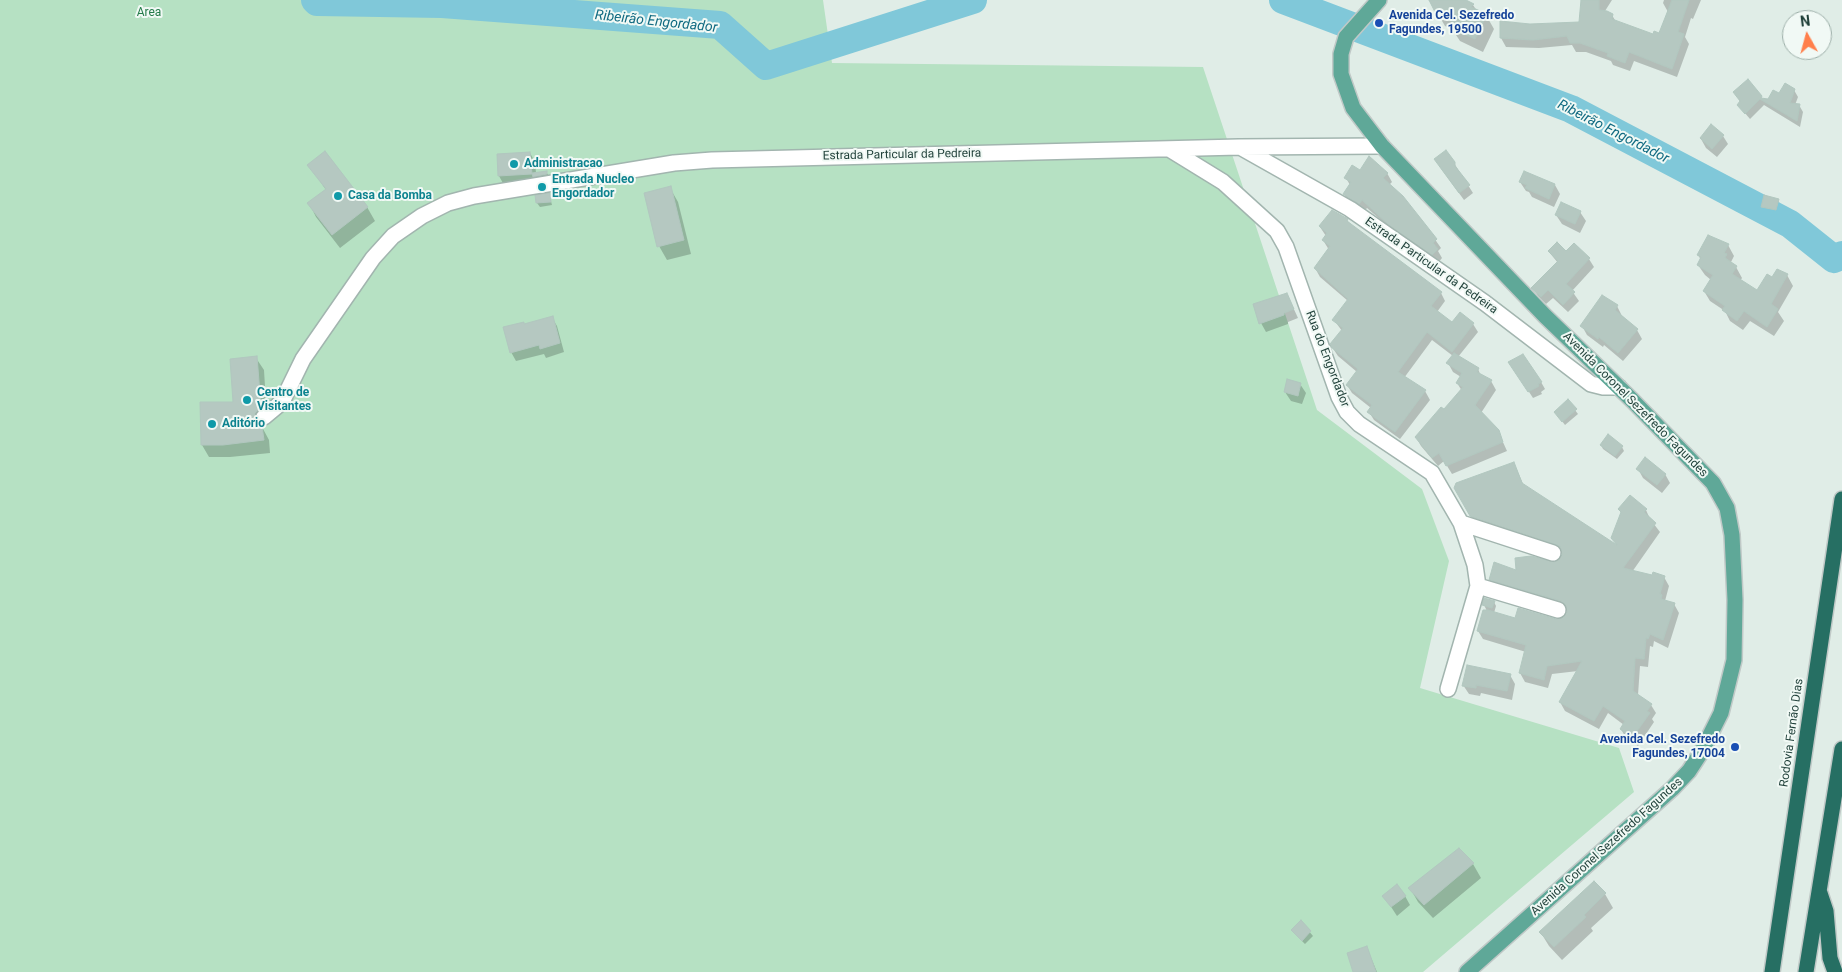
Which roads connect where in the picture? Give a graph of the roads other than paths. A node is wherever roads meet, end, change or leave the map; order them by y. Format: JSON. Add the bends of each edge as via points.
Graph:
{"nodes":[{"id":1,"x":1379,"y":0,"type":"edge"},
{"id":2,"x":1382,"y":146,"type":"junction"},
{"id":3,"x":1239,"y":147,"type":"junction"},
{"id":4,"x":1171,"y":150,"type":"junction"},
{"id":5,"x":1619,"y":387,"type":"junction"},
{"id":6,"x":264,"y":417,"type":"dead end"},
{"id":7,"x":1842,"y":499,"type":"edge"},
{"id":8,"x":1461,"y":523,"type":"junction"},
{"id":9,"x":1553,"y":553,"type":"dead end"},
{"id":10,"x":1478,"y":586,"type":"junction"},
{"id":11,"x":1558,"y":610,"type":"dead end"},
{"id":12,"x":1448,"y":689,"type":"dead end"},
{"id":13,"x":1842,"y":749,"type":"edge"},
{"id":14,"x":1819,"y":890,"type":"junction"},
{"id":15,"x":1467,"y":972,"type":"edge"},
{"id":16,"x":1772,"y":972,"type":"edge"},
{"id":17,"x":1806,"y":972,"type":"edge"},
{"id":18,"x":1835,"y":972,"type":"edge"}],
"edges":[{"from":1,"to":2,"type":"main road","name":"Avenida Coronel Sezefredo Fagundes","via":[[1346,37],[1340,66],[1353,108]]},
{"from":2,"to":3,"type":"street","name":"Estrada Particular da Pedreira"},
{"from":2,"to":5,"type":"main road","name":"Avenida Coronel Sezefredo Fagundes","via":[[1545,316]]},
{"from":3,"to":4,"type":"street","name":"Estrada Particular da Pedreira"},
{"from":3,"to":5,"type":"street","name":"Estrada Particular da Pedreira","via":[[1350,209],[1485,303],[1591,384]]},
{"from":4,"to":6,"type":"street","name":"Estrada Particular da Pedreira","via":[[712,160],[568,180],[448,203],[393,236],[374,258],[303,359],[282,402]]},
{"from":4,"to":8,"type":"street","name":"Rua do Engordador","via":[[1223,182],[1277,231],[1286,247],[1347,412],[1359,424],[1432,472]]},
{"from":5,"to":15,"type":"main road","name":"Avenida Coronel Sezefredo Fagundes","via":[[1714,483],[1727,508],[1735,591],[1734,660],[1721,713],[1693,764],[1672,789]]},
{"from":7,"to":16,"type":"highway","name":"Rodovia Fernão Dias"},
{"from":8,"to":9,"type":"street"},
{"from":8,"to":10,"type":"street","name":"Rua do Engordador","via":[[1475,565]]},
{"from":10,"to":11,"type":"street"},
{"from":10,"to":12,"type":"street","name":"Rua do Engordador"},
{"from":13,"to":14,"type":"highway"},
{"from":14,"to":17,"type":"highway"},
{"from":14,"to":18,"type":"highway","via":[[1826,911],[1830,958]]}]}
